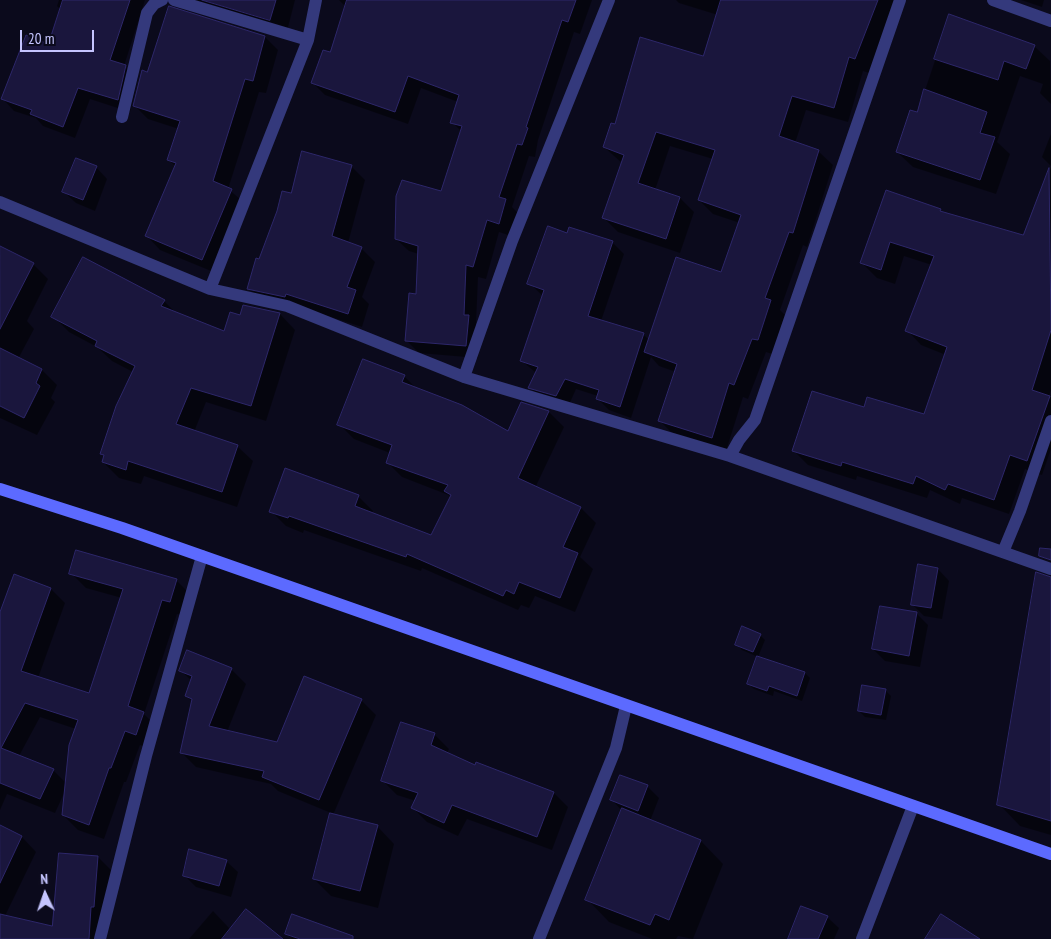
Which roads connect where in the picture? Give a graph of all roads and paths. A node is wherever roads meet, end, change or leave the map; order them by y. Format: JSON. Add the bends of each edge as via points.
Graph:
{"nodes":[{"id":1,"x":162,"y":0,"type":"edge"},
{"id":2,"x":174,"y":0,"type":"edge"},
{"id":3,"x":316,"y":0,"type":"edge"},
{"id":4,"x":609,"y":0,"type":"edge"},
{"id":5,"x":900,"y":0,"type":"edge"},
{"id":6,"x":993,"y":0,"type":"edge"},
{"id":7,"x":1051,"y":21,"type":"edge"},
{"id":8,"x":308,"y":40,"type":"junction"},
{"id":9,"x":122,"y":117,"type":"dead end"},
{"id":10,"x":0,"y":202,"type":"edge"},
{"id":11,"x":210,"y":288,"type":"junction"},
{"id":12,"x":464,"y":377,"type":"junction"},
{"id":13,"x":1051,"y":421,"type":"edge"},
{"id":14,"x":730,"y":456,"type":"junction"},
{"id":15,"x":0,"y":488,"type":"edge"},
{"id":16,"x":1003,"y":552,"type":"junction"},
{"id":17,"x":202,"y":556,"type":"junction"},
{"id":18,"x":1051,"y":569,"type":"edge"},
{"id":19,"x":626,"y":706,"type":"junction"},
{"id":20,"x":913,"y":806,"type":"junction"},
{"id":21,"x":1051,"y":854,"type":"edge"},
{"id":22,"x":100,"y":939,"type":"edge"},
{"id":23,"x":539,"y":939,"type":"edge"},
{"id":24,"x":862,"y":939,"type":"edge"}],
"edges":[{"from":1,"to":9,"type":"street","via":[[147,13]]},
{"from":2,"to":8,"type":"street"},
{"from":3,"to":8,"type":"street"},
{"from":4,"to":12,"type":"street","via":[[512,241]]},
{"from":5,"to":14,"type":"street","via":[[755,420]]},
{"from":6,"to":7,"type":"street"},
{"from":8,"to":11,"type":"street"},
{"from":10,"to":11,"type":"street"},
{"from":11,"to":12,"type":"street","via":[[287,306]]},
{"from":12,"to":14,"type":"street"},
{"from":13,"to":16,"type":"street"},
{"from":14,"to":16,"type":"street"},
{"from":15,"to":17,"type":"street"},
{"from":16,"to":18,"type":"street"},
{"from":17,"to":19,"type":"street"},
{"from":17,"to":22,"type":"street","via":[[146,756]]},
{"from":19,"to":20,"type":"street"},
{"from":19,"to":23,"type":"street","via":[[616,748]]},
{"from":20,"to":21,"type":"street"},
{"from":20,"to":24,"type":"street"}]}
